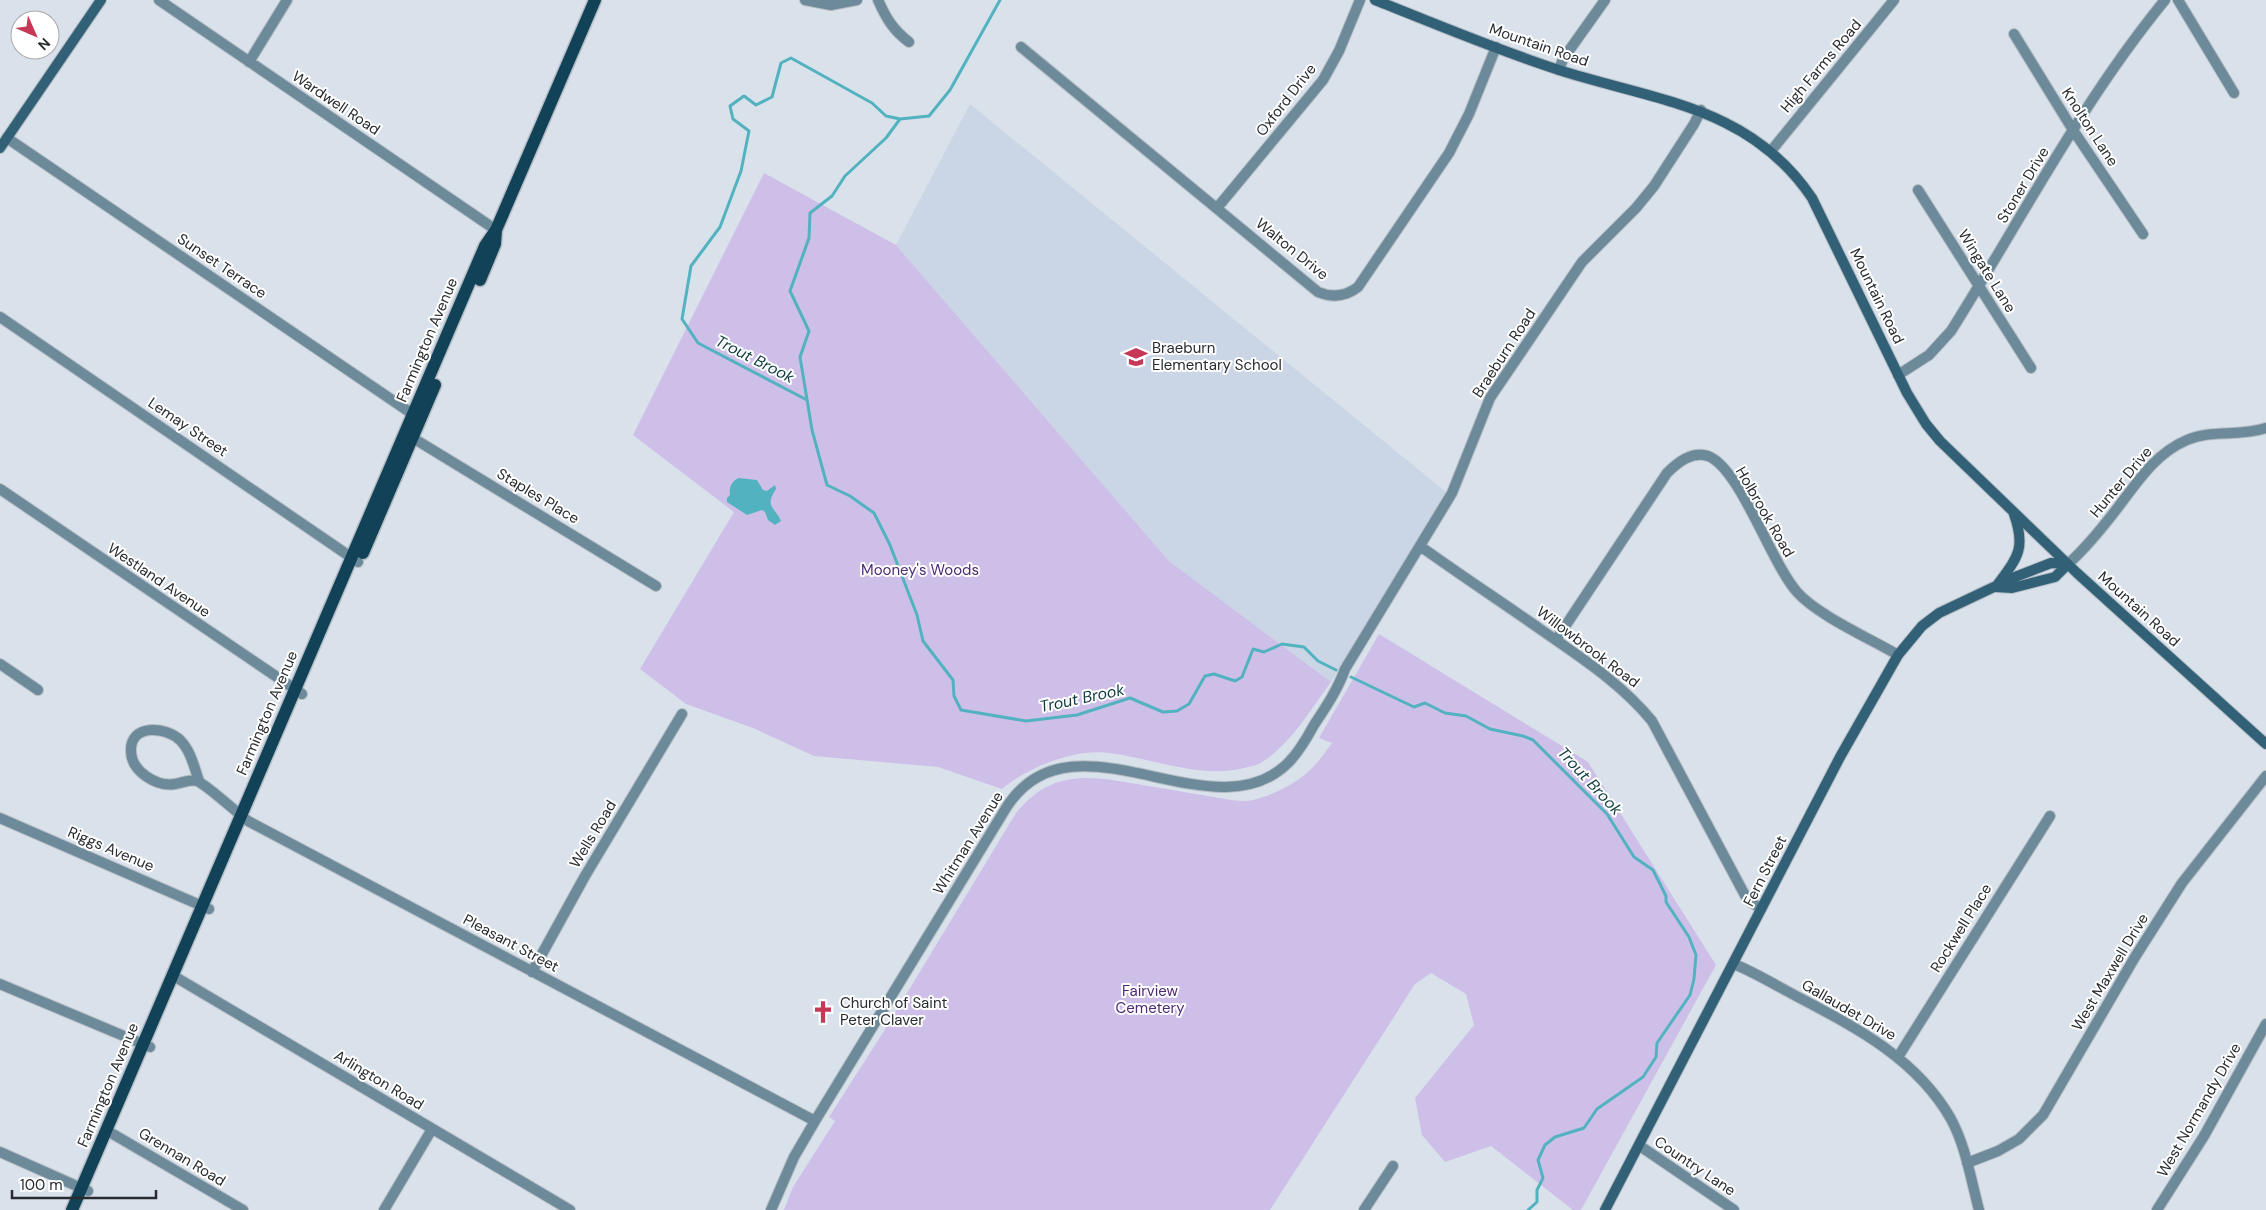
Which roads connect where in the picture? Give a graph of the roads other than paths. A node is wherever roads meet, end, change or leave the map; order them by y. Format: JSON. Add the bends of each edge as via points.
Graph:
{"nodes":[{"id":1,"x":101,"y":0,"type":"edge"},
{"id":2,"x":159,"y":0,"type":"edge"},
{"id":3,"x":287,"y":0,"type":"edge"},
{"id":4,"x":595,"y":0,"type":"edge"},
{"id":5,"x":805,"y":0,"type":"edge"},
{"id":6,"x":857,"y":0,"type":"edge"},
{"id":7,"x":878,"y":0,"type":"edge"},
{"id":8,"x":1360,"y":0,"type":"edge"},
{"id":9,"x":1375,"y":0,"type":"edge"},
{"id":10,"x":1605,"y":0,"type":"edge"},
{"id":11,"x":1894,"y":0,"type":"edge"},
{"id":12,"x":2165,"y":0,"type":"edge"},
{"id":13,"x":2178,"y":0,"type":"edge"},
{"id":14,"x":2014,"y":34,"type":"dead end"},
{"id":15,"x":909,"y":42,"type":"dead end"},
{"id":16,"x":1021,"y":47,"type":"dead end"},
{"id":17,"x":1496,"y":47,"type":"junction"},
{"id":18,"x":249,"y":62,"type":"junction"},
{"id":19,"x":1559,"y":70,"type":"junction"},
{"id":20,"x":2234,"y":93,"type":"dead end"},
{"id":21,"x":1701,"y":110,"type":"junction"},
{"id":22,"x":2074,"y":130,"type":"junction"},
{"id":23,"x":7,"y":138,"type":"junction"},
{"id":24,"x":0,"y":148,"type":"edge"},
{"id":25,"x":1771,"y":151,"type":"junction"},
{"id":26,"x":1918,"y":190,"type":"dead end"},
{"id":27,"x":1217,"y":208,"type":"junction"},
{"id":28,"x":496,"y":230,"type":"junction"},
{"id":29,"x":2143,"y":234,"type":"dead end"},
{"id":30,"x":1979,"y":287,"type":"junction"},
{"id":31,"x":0,"y":317,"type":"edge"},
{"id":32,"x":2032,"y":368,"type":"dead end"},
{"id":33,"x":1898,"y":375,"type":"junction"},
{"id":34,"x":417,"y":417,"type":"junction"},
{"id":35,"x":2266,"y":428,"type":"edge"},
{"id":36,"x":409,"y":435,"type":"junction"},
{"id":37,"x":0,"y":490,"type":"edge"},
{"id":38,"x":2013,"y":513,"type":"junction"},
{"id":39,"x":1420,"y":546,"type":"junction"},
{"id":40,"x":355,"y":560,"type":"junction"},
{"id":41,"x":2068,"y":564,"type":"junction"},
{"id":42,"x":656,"y":586,"type":"dead end"},
{"id":43,"x":1995,"y":587,"type":"junction"},
{"id":44,"x":1556,"y":640,"type":"junction"},
{"id":45,"x":1898,"y":655,"type":"junction"},
{"id":46,"x":0,"y":664,"type":"edge"},
{"id":47,"x":1339,"y":686,"type":"joint"},
{"id":48,"x":38,"y":690,"type":"dead end"},
{"id":49,"x":298,"y":692,"type":"junction"},
{"id":50,"x":682,"y":714,"type":"dead end"},
{"id":51,"x":2266,"y":744,"type":"edge"},
{"id":52,"x":2266,"y":776,"type":"edge"},
{"id":53,"x":199,"y":781,"type":"junction"},
{"id":54,"x":2050,"y":816,"type":"dead end"},
{"id":55,"x":0,"y":818,"type":"edge"},
{"id":56,"x":244,"y":818,"type":"junction"},
{"id":57,"x":206,"y":907,"type":"junction"},
{"id":58,"x":1761,"y":909,"type":"junction"},
{"id":59,"x":1734,"y":964,"type":"junction"},
{"id":60,"x":532,"y":972,"type":"junction"},
{"id":61,"x":176,"y":977,"type":"junction"},
{"id":62,"x":0,"y":984,"type":"edge"},
{"id":63,"x":2266,"y":1024,"type":"edge"},
{"id":64,"x":146,"y":1046,"type":"junction"},
{"id":65,"x":1898,"y":1057,"type":"junction"},
{"id":66,"x":815,"y":1121,"type":"junction"},
{"id":67,"x":432,"y":1129,"type":"junction"},
{"id":68,"x":110,"y":1132,"type":"junction"},
{"id":69,"x":1640,"y":1146,"type":"junction"},
{"id":70,"x":0,"y":1152,"type":"edge"},
{"id":71,"x":1967,"y":1163,"type":"junction"},
{"id":72,"x":1393,"y":1166,"type":"dead end"},
{"id":73,"x":85,"y":1189,"type":"junction"},
{"id":74,"x":72,"y":1210,"type":"edge"},
{"id":75,"x":80,"y":1210,"type":"edge"},
{"id":76,"x":243,"y":1210,"type":"edge"},
{"id":77,"x":384,"y":1210,"type":"edge"},
{"id":78,"x":570,"y":1210,"type":"edge"},
{"id":79,"x":771,"y":1210,"type":"edge"},
{"id":80,"x":1364,"y":1210,"type":"edge"},
{"id":81,"x":1605,"y":1210,"type":"edge"},
{"id":82,"x":1734,"y":1210,"type":"edge"},
{"id":83,"x":1979,"y":1210,"type":"edge"},
{"id":84,"x":2157,"y":1210,"type":"edge"}],
"edges":[{"from":1,"to":23,"type":"main road"},
{"from":2,"to":18,"type":"street","name":"Wardwell Road"},
{"from":3,"to":18,"type":"street"},
{"from":4,"to":28,"type":"main road","name":"Farmington Avenue"},
{"from":5,"to":6,"type":"street","via":[[831,5]]},
{"from":7,"to":15,"type":"street","via":[[888,23]]},
{"from":8,"to":27,"type":"street","name":"Oxford Drive","via":[[1323,80]]},
{"from":9,"to":17,"type":"main road","name":"Mountain Road"},
{"from":10,"to":19,"type":"street","via":[[1563,59]]},
{"from":11,"to":25,"type":"street","name":"High Farms Road"},
{"from":12,"to":22,"type":"street","name":"Stoner Drive","via":[[2139,31]]},
{"from":13,"to":20,"type":"street"},
{"from":14,"to":22,"type":"street","name":"Knolton Lane"},
{"from":16,"to":27,"type":"street","name":"Walton Drive"},
{"from":17,"to":19,"type":"main road","name":"Mountain Road"},
{"from":17,"to":27,"type":"street","name":"Walton Drive","via":[[1449,153],[1358,287],[1351,292],[1334,296],[1318,292]]},
{"from":18,"to":28,"type":"street","name":"Wardwell Road"},
{"from":19,"to":21,"type":"main road","name":"Mountain Road"},
{"from":21,"to":25,"type":"main road","name":"Mountain Road"},
{"from":21,"to":39,"type":"street","name":"Braeburn Road","via":[[1654,186],[1582,262],[1490,398],[1452,493]]},
{"from":22,"to":29,"type":"street","name":"Knolton Lane"},
{"from":22,"to":30,"type":"street","name":"Stoner Drive"},
{"from":23,"to":24,"type":"main road"},
{"from":23,"to":34,"type":"street","name":"Sunset Terrace"},
{"from":25,"to":33,"type":"main road","name":"Mountain Road","via":[[1812,198]]},
{"from":26,"to":30,"type":"street","name":"Wingate Lane"},
{"from":28,"to":34,"type":"main road","name":"Farmington Avenue","via":[[485,246]]},
{"from":30,"to":32,"type":"street","name":"Wingate Lane"},
{"from":30,"to":33,"type":"street","name":"Stoner Drive","via":[[1941,343]]},
{"from":31,"to":40,"type":"street","name":"Lemay Street"},
{"from":33,"to":38,"type":"main road","name":"Mountain Road","via":[[1916,410],[1940,441]]},
{"from":34,"to":36,"type":"main road","name":"Farmington Avenue"},
{"from":35,"to":41,"type":"street","name":"Hunter Drive","via":[[2201,435],[2171,448],[2157,459]]},
{"from":36,"to":40,"type":"main road","name":"Farmington Avenue"},
{"from":36,"to":42,"type":"street","name":"Staples Place"},
{"from":37,"to":49,"type":"street","name":"Westland Avenue"},
{"from":38,"to":41,"type":"main road","name":"Mountain Road"},
{"from":38,"to":43,"type":"main road","via":[[2020,537],[2019,552]]},
{"from":39,"to":44,"type":"street","name":"Willowbrook Road"},
{"from":39,"to":47,"type":"street","name":"Braeburn Road","via":[[1345,669]]},
{"from":40,"to":49,"type":"main road","name":"Farmington Avenue"},
{"from":41,"to":43,"type":"main road","name":"Fern Street","via":[[2054,577],[2012,588]]},
{"from":41,"to":51,"type":"main road","name":"Mountain Road"},
{"from":43,"to":45,"type":"main road","name":"Fern Street","via":[[1940,613],[1922,626]]},
{"from":44,"to":45,"type":"street","name":"Holbrook Road","via":[[1668,473],[1686,457],[1698,455],[1708,456],[1730,477],[1781,570],[1797,592],[1815,607]]},
{"from":44,"to":58,"type":"street","name":"Willowbrook Road","via":[[1622,689],[1652,721],[1747,899]]},
{"from":45,"to":58,"type":"main road","name":"Fern Street"},
{"from":46,"to":48,"type":"street"},
{"from":47,"to":66,"type":"street","name":"Whitman Avenue","via":[[1288,763],[1267,777],[1248,784],[1213,787],[1088,765],[1052,772],[1026,786],[1010,801]]},
{"from":49,"to":56,"type":"main road","name":"Farmington Avenue"},
{"from":50,"to":60,"type":"street","name":"Wells Road"},
{"from":52,"to":71,"type":"street","name":"West Maxwell Drive","via":[[2182,883],[2039,1119],[2028,1132],[2008,1146]]},
{"from":53,"to":53,"type":"street","name":"Pleasant Street","via":[[189,754],[176,737],[153,729],[140,732],[134,738],[131,755],[145,776],[166,784]]},
{"from":53,"to":56,"type":"street","name":"Pleasant Street"},
{"from":54,"to":65,"type":"street","name":"Rockwell Place"},
{"from":55,"to":57,"type":"street","name":"Riggs Avenue"},
{"from":56,"to":57,"type":"main road","name":"Farmington Avenue"},
{"from":56,"to":60,"type":"street","name":"Pleasant Street"},
{"from":57,"to":61,"type":"main road","name":"Farmington Avenue"},
{"from":58,"to":59,"type":"main road","name":"Fern Street"},
{"from":59,"to":65,"type":"street","name":"Gallaudet Drive","via":[[1851,1025]]},
{"from":59,"to":69,"type":"main road","name":"Fern Street"},
{"from":60,"to":66,"type":"street","name":"Pleasant Street"},
{"from":61,"to":64,"type":"main road","name":"Farmington Avenue"},
{"from":61,"to":67,"type":"street","name":"Arlington Road"},
{"from":62,"to":64,"type":"street"},
{"from":63,"to":84,"type":"street","name":"West Normandy Drive","via":[[2204,1136]]},
{"from":64,"to":68,"type":"main road","name":"Farmington Avenue"},
{"from":65,"to":71,"type":"street","name":"Gallaudet Drive","via":[[1927,1086],[1951,1119]]},
{"from":66,"to":79,"type":"street","name":"Whitman Avenue","via":[[794,1157]]},
{"from":67,"to":77,"type":"street"},
{"from":67,"to":78,"type":"street","name":"Arlington Road"},
{"from":68,"to":73,"type":"main road","name":"Farmington Avenue"},
{"from":68,"to":76,"type":"street","name":"Grennan Road"},
{"from":69,"to":81,"type":"main road","name":"Fern Street"},
{"from":69,"to":82,"type":"street","name":"Country Lane"},
{"from":70,"to":73,"type":"street"},
{"from":71,"to":83,"type":"street","name":"Gallaudet Drive"},
{"from":72,"to":80,"type":"street"},
{"from":73,"to":74,"type":"main road","name":"Farmington Avenue"},
{"from":73,"to":75,"type":"main road","name":"Farmington Avenue"}]}
